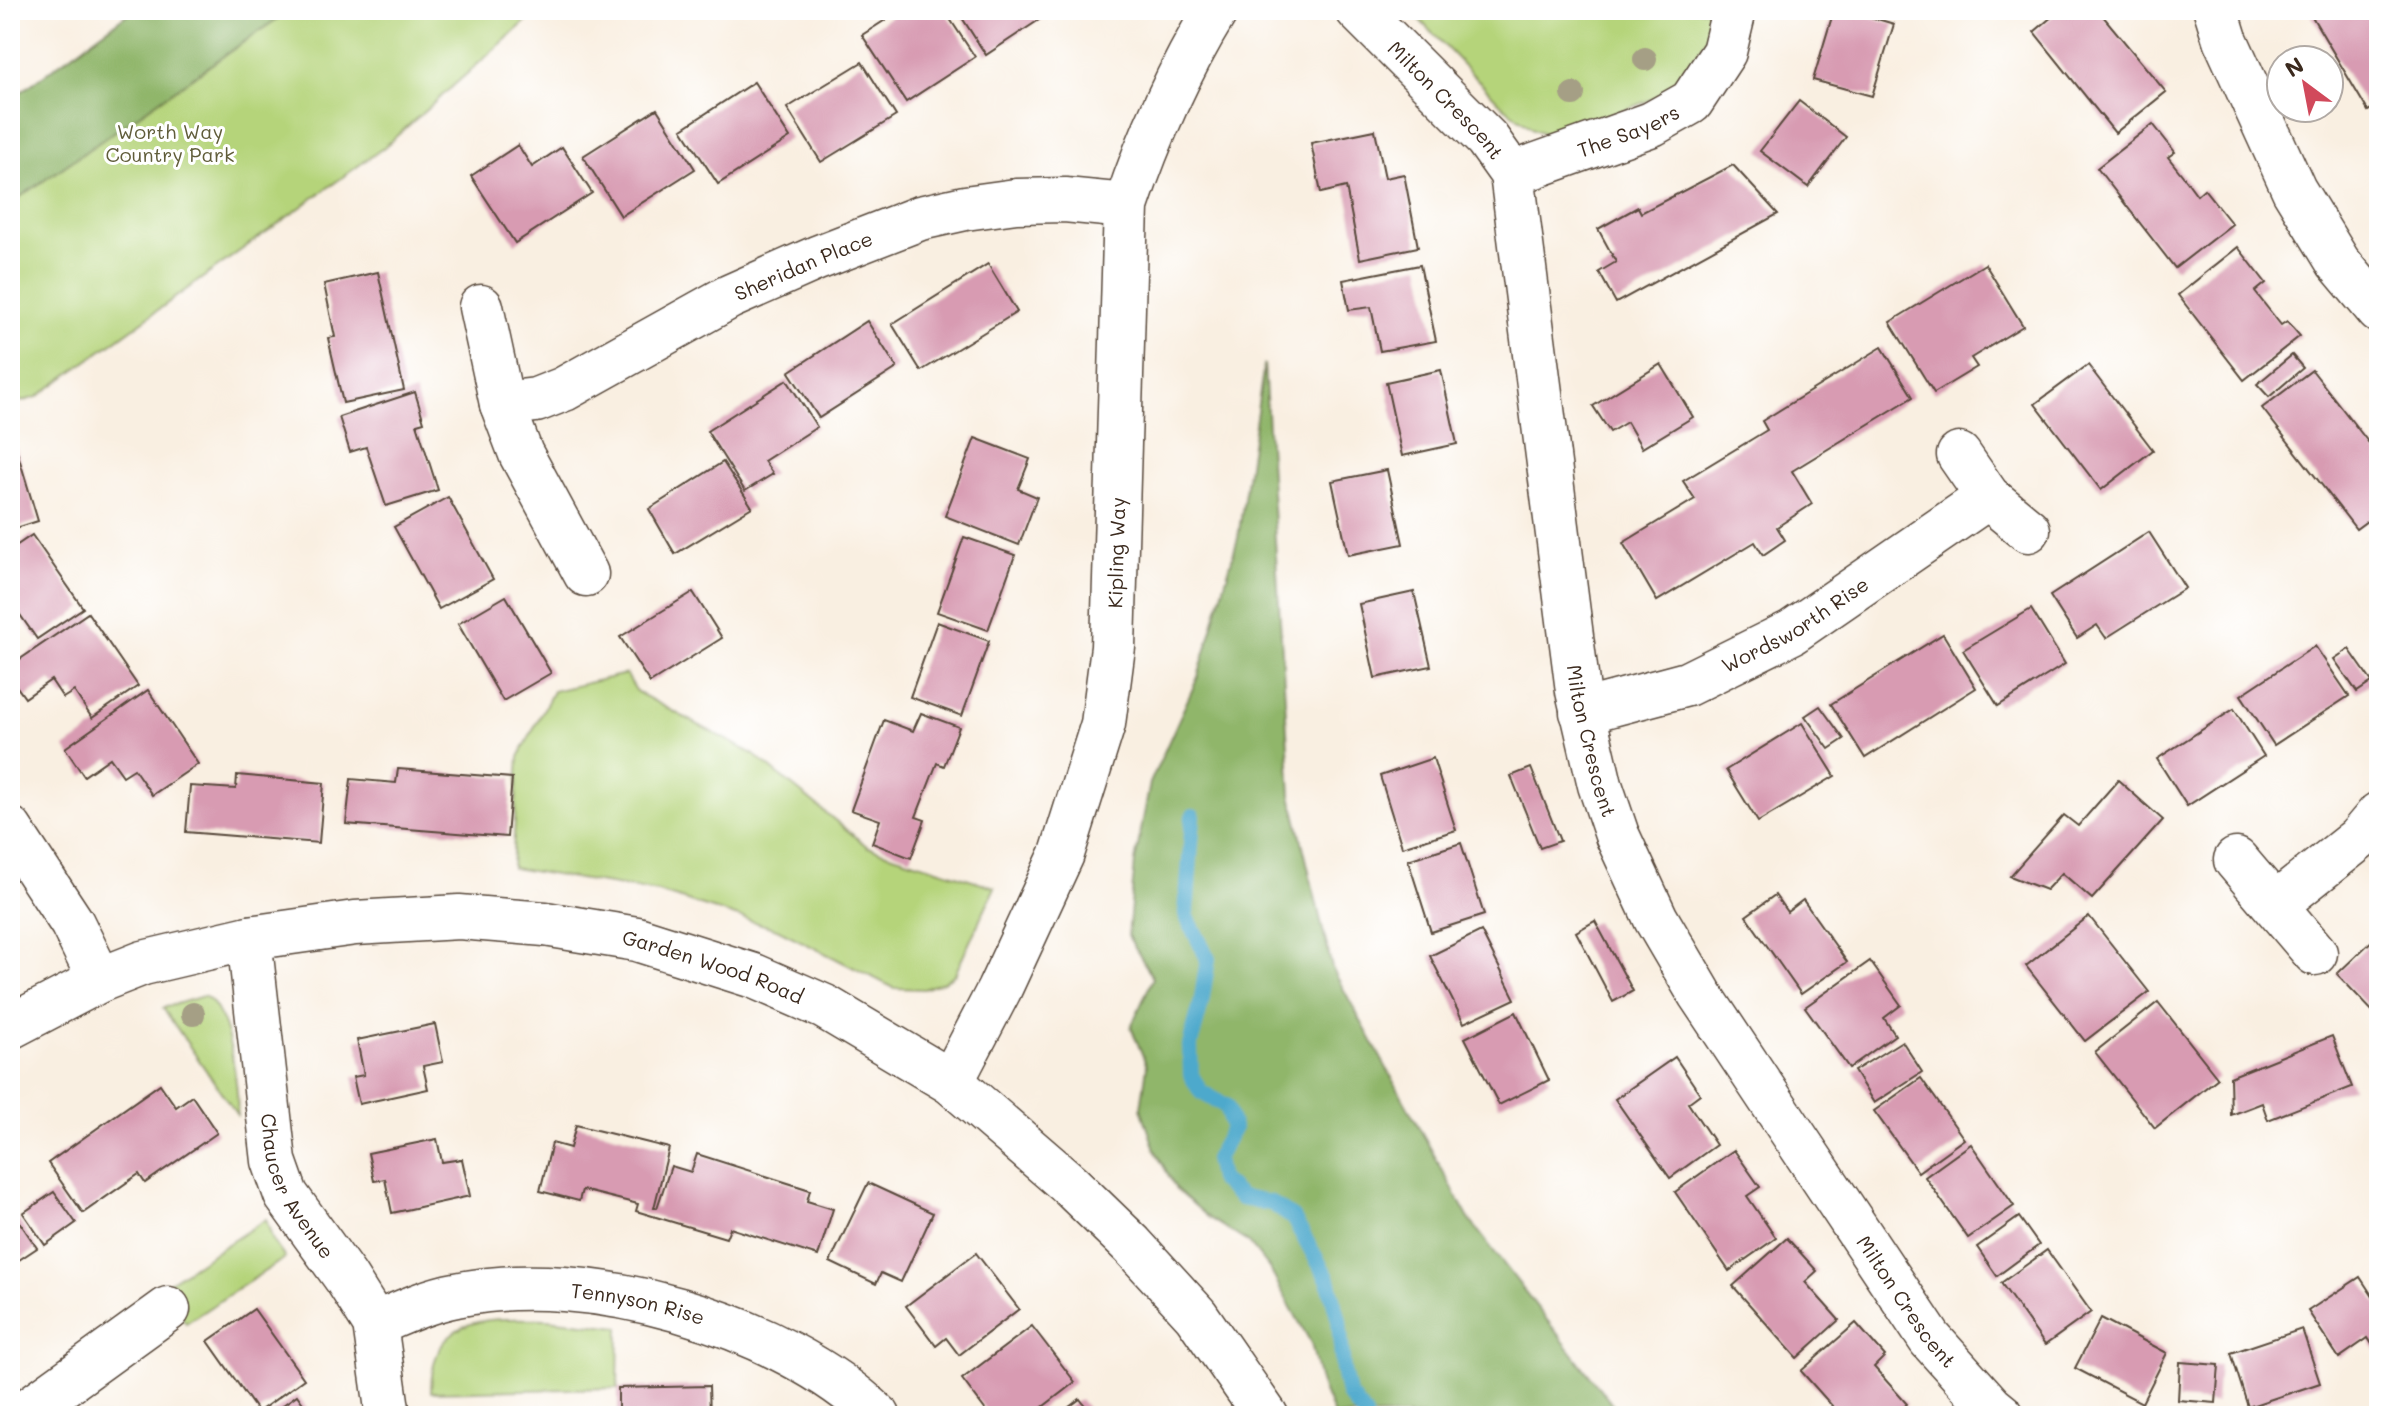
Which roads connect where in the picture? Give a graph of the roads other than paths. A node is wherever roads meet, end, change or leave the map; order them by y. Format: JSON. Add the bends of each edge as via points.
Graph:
{"nodes":[{"id":1,"x":1216,"y":10,"type":"edge"},
{"id":2,"x":1358,"y":10,"type":"edge"},
{"id":3,"x":1734,"y":10,"type":"edge"},
{"id":4,"x":2216,"y":10,"type":"edge"},
{"id":5,"x":1512,"y":174,"type":"junction"},
{"id":6,"x":1126,"y":206,"type":"junction"},
{"id":7,"x":481,"y":307,"type":"dead end"},
{"id":8,"x":2379,"y":311,"type":"edge"},
{"id":9,"x":502,"y":404,"type":"junction"},
{"id":10,"x":1959,"y":455,"type":"dead end"},
{"id":11,"x":1988,"y":497,"type":"junction"},
{"id":12,"x":2028,"y":530,"type":"dead end"},
{"id":13,"x":586,"y":574,"type":"dead end"},
{"id":14,"x":1582,"y":712,"type":"junction"},
{"id":15,"x":2379,"y":814,"type":"edge"},
{"id":16,"x":10,"y":829,"type":"edge"},
{"id":17,"x":2236,"y":860,"type":"dead end"},
{"id":18,"x":2275,"y":905,"type":"junction"},
{"id":19,"x":249,"y":938,"type":"junction"},
{"id":20,"x":2315,"y":953,"type":"dead end"},
{"id":21,"x":100,"y":980,"type":"junction"},
{"id":22,"x":10,"y":1027,"type":"edge"},
{"id":23,"x":951,"y":1082,"type":"junction"},
{"id":24,"x":168,"y":1309,"type":"dead end"},
{"id":25,"x":375,"y":1324,"type":"junction"},
{"id":26,"x":20,"y":1416,"type":"edge"},
{"id":27,"x":388,"y":1416,"type":"edge"},
{"id":28,"x":878,"y":1416,"type":"edge"},
{"id":29,"x":1266,"y":1416,"type":"edge"},
{"id":30,"x":2002,"y":1416,"type":"edge"}],
"edges":[{"from":1,"to":6,"type":"street","name":"Kipling Way","via":[[1191,50]]},
{"from":2,"to":5,"type":"street","name":"Milton Crescent","via":[[1487,139]]},
{"from":3,"to":5,"type":"street","name":"The Sayers","via":[[1724,52],[1691,102],[1652,124]]},
{"from":4,"to":8,"type":"street","via":[[2294,190],[2338,262]]},
{"from":5,"to":14,"type":"street","name":"Milton Crescent"},
{"from":6,"to":9,"type":"street","name":"Sheridan Place","via":[[1016,201],[920,218],[729,297],[564,389],[536,400]]},
{"from":6,"to":23,"type":"street","name":"Kipling Way","via":[[1113,647],[1103,724],[1062,854]]},
{"from":7,"to":9,"type":"street"},
{"from":9,"to":13,"type":"street","via":[[521,454]]},
{"from":10,"to":11,"type":"street"},
{"from":11,"to":12,"type":"street"},
{"from":11,"to":14,"type":"street","name":"Wordsworth Rise","via":[[1792,632],[1687,684]]},
{"from":14,"to":30,"type":"street","name":"Milton Crescent","via":[[1617,835],[1656,919],[1700,994],[1930,1339]]},
{"from":15,"to":18,"type":"street","via":[[2358,839]]},
{"from":16,"to":21,"type":"street","via":[[72,923]]},
{"from":17,"to":18,"type":"street"},
{"from":18,"to":20,"type":"street"},
{"from":19,"to":21,"type":"street","name":"Garden Wood Road","via":[[143,963]]},
{"from":19,"to":23,"type":"street","name":"Garden Wood Road","via":[[355,923],[459,917],[637,939],[754,976],[825,1007]]},
{"from":19,"to":25,"type":"street","name":"Chaucer Avenue","via":[[274,1161],[286,1195]]},
{"from":21,"to":22,"type":"street","name":"Garden Wood Road"},
{"from":23,"to":29,"type":"street","name":"Garden Wood Road","via":[[1132,1245],[1196,1315]]},
{"from":24,"to":26,"type":"street"},
{"from":25,"to":27,"type":"street","name":"Chaucer Avenue"},
{"from":25,"to":28,"type":"street","name":"Tennyson Rise","via":[[467,1293],[529,1287],[592,1290],[719,1321],[798,1359],[856,1394]]}]}
